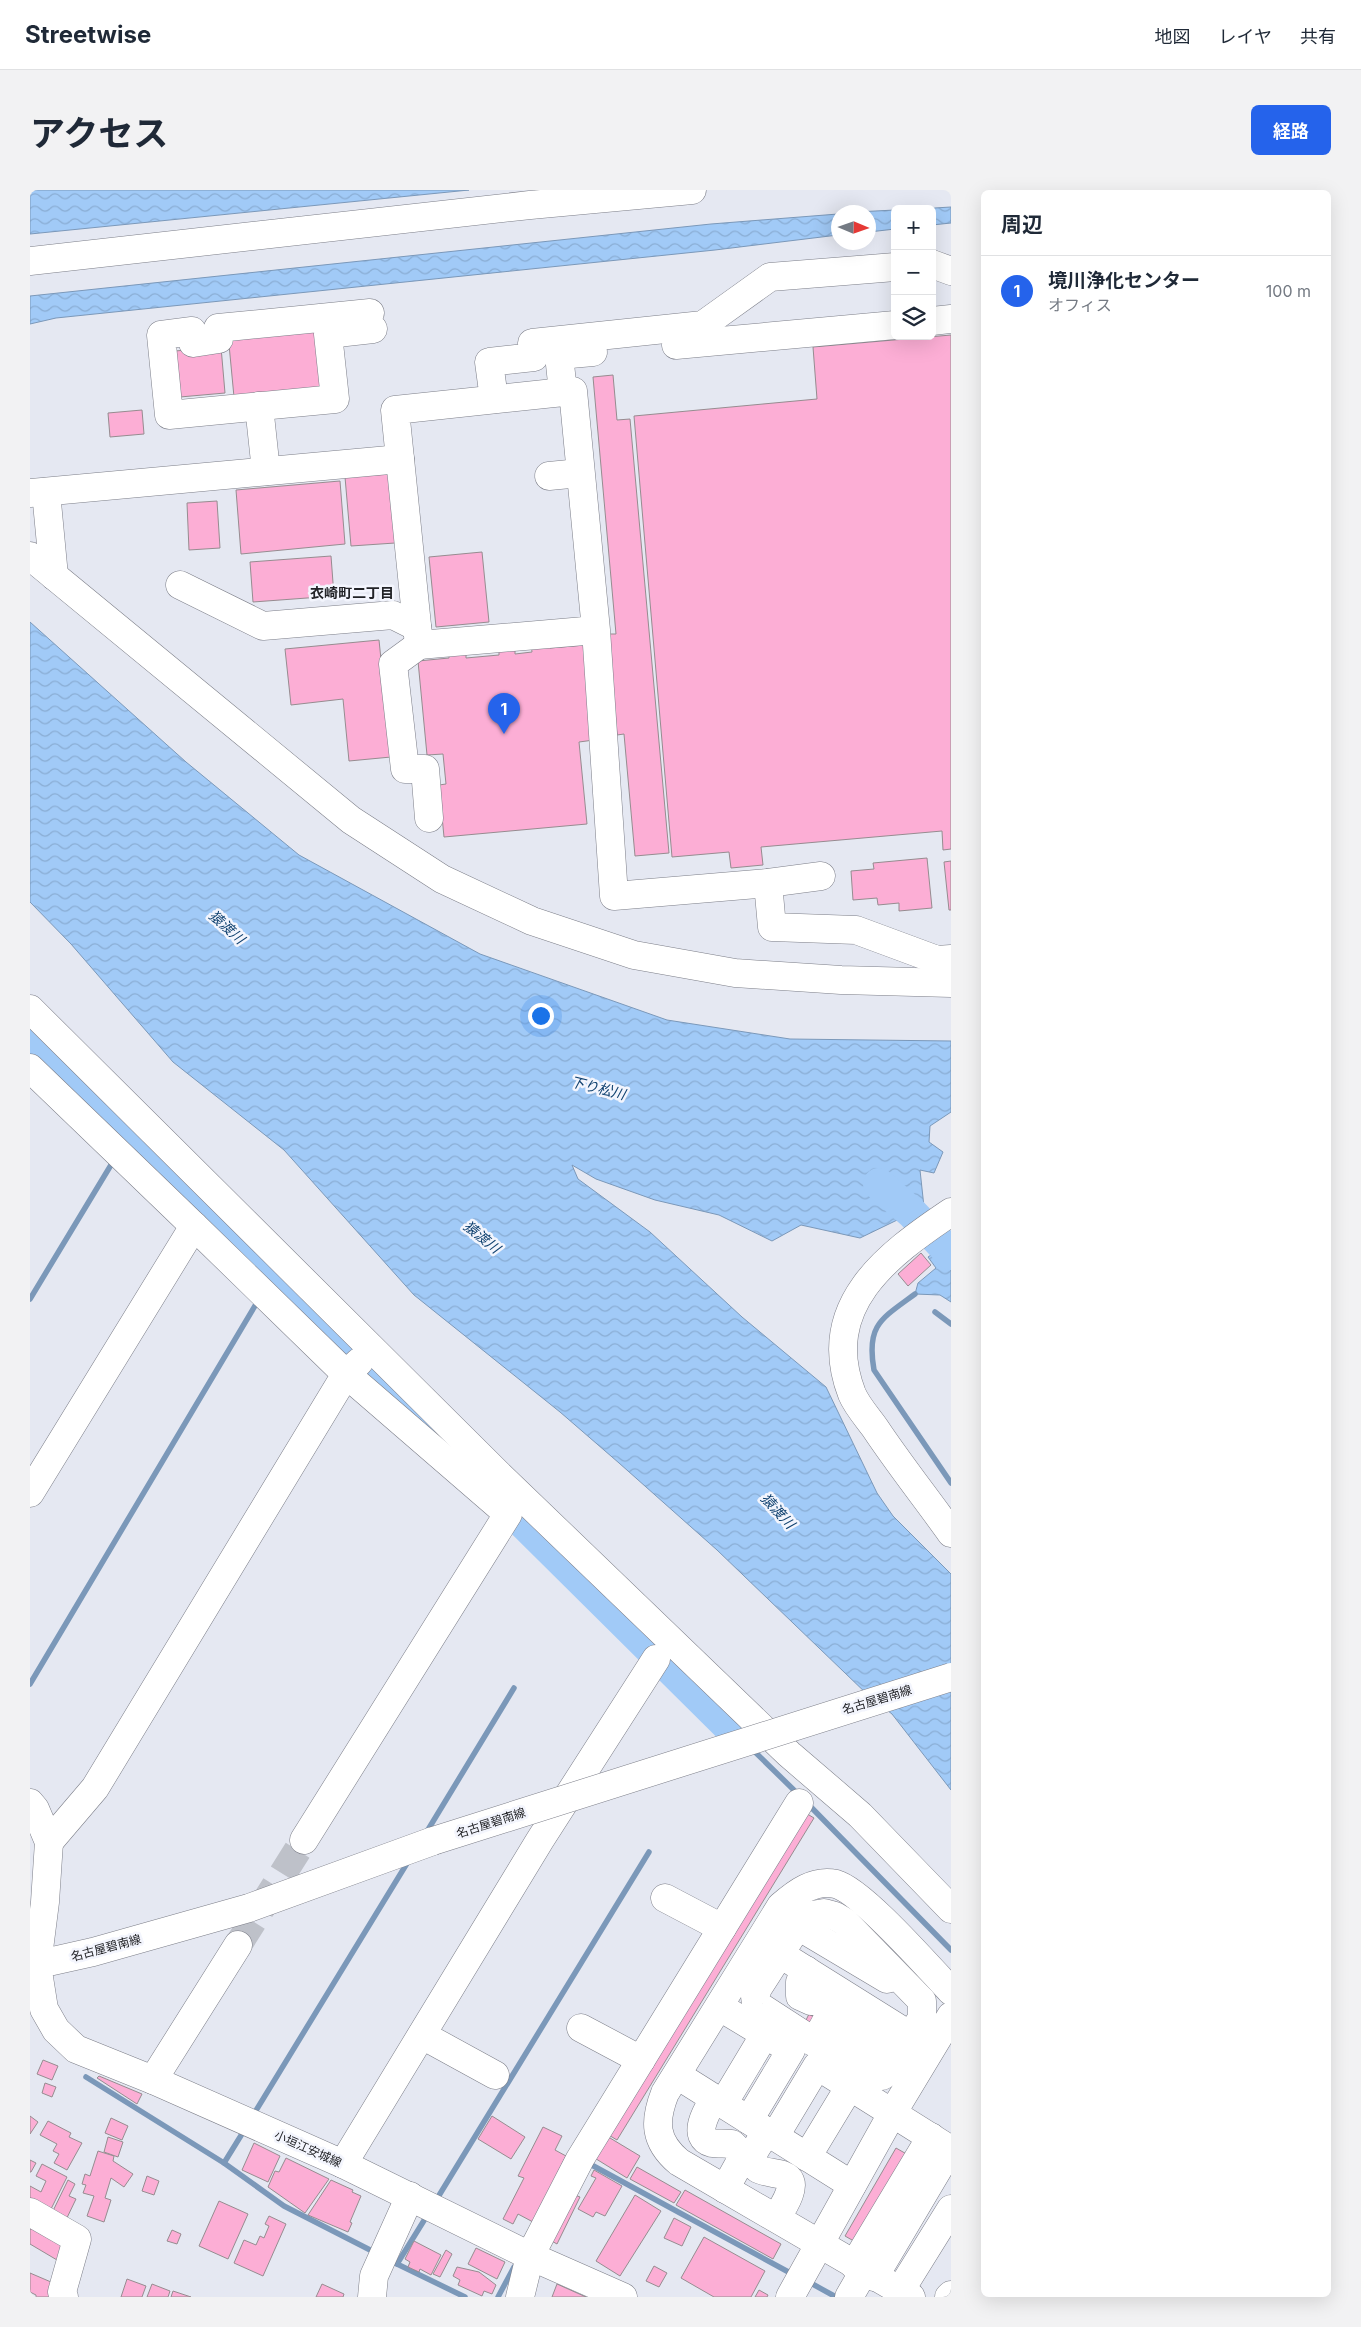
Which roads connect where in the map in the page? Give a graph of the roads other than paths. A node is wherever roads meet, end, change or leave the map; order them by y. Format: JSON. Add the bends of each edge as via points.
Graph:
{"nodes":[{"id":1,"x":692,"y":190,"type":"edge"},
{"id":2,"x":30,"y":261,"type":"edge"},
{"id":3,"x":936,"y":265,"type":"edge"},
{"id":4,"x":891,"y":267,"type":"edge"},
{"id":5,"x":951,"y":271,"type":"edge"},
{"id":6,"x":951,"y":319,"type":"edge"},
{"id":7,"x":936,"y":321,"type":"edge"},
{"id":8,"x":891,"y":324,"type":"edge"},
{"id":9,"x":563,"y":392,"type":"junction"},
{"id":10,"x":494,"y":400,"type":"junction"},
{"id":11,"x":259,"y":406,"type":"junction"},
{"id":12,"x":400,"y":459,"type":"junction"},
{"id":13,"x":266,"y":471,"type":"junction"},
{"id":14,"x":580,"y":473,"type":"junction"},
{"id":15,"x":549,"y":476,"type":"dead end"},
{"id":16,"x":38,"y":492,"type":"edge"},
{"id":17,"x":30,"y":556,"type":"edge"},
{"id":18,"x":54,"y":576,"type":"junction"},
{"id":19,"x":180,"y":585,"type":"dead end"},
{"id":20,"x":596,"y":630,"type":"junction"},
{"id":21,"x":418,"y":636,"type":"junction"},
{"id":22,"x":430,"y":818,"type":"dead end"},
{"id":23,"x":821,"y":876,"type":"dead end"},
{"id":24,"x":768,"y":883,"type":"junction"},
{"id":25,"x":951,"y":959,"type":"edge"},
{"id":26,"x":951,"y":983,"type":"edge"},
{"id":27,"x":30,"y":1009,"type":"edge"},
{"id":28,"x":34,"y":1081,"type":"edge"},
{"id":29,"x":951,"y":1212,"type":"edge"},
{"id":30,"x":194,"y":1226,"type":"junction"},
{"id":31,"x":347,"y":1373,"type":"junction"},
{"id":32,"x":432,"y":1408,"type":"junction"},
{"id":33,"x":30,"y":1493,"type":"edge"},
{"id":34,"x":951,"y":1533,"type":"edge"},
{"id":35,"x":656,"y":1659,"type":"dead end"},
{"id":36,"x":951,"y":1677,"type":"edge"},
{"id":37,"x":30,"y":1804,"type":"edge"},
{"id":38,"x":304,"y":1840,"type":"tunnel mouth"},
{"id":39,"x":49,"y":1842,"type":"junction"},
{"id":40,"x":926,"y":1883,"type":"junction"},
{"id":41,"x":665,"y":1898,"type":"dead end"},
{"id":42,"x":951,"y":1909,"type":"edge"},
{"id":43,"x":722,"y":1928,"type":"junction"},
{"id":44,"x":238,"y":1945,"type":"tunnel mouth"},
{"id":45,"x":794,"y":1951,"type":"junction"},
{"id":46,"x":34,"y":1966,"type":"edge"},
{"id":47,"x":951,"y":1991,"type":"edge"},
{"id":48,"x":720,"y":2007,"type":"junction"},
{"id":49,"x":951,"y":2016,"type":"edge"},
{"id":50,"x":582,"y":2028,"type":"dead end"},
{"id":51,"x":890,"y":2033,"type":"junction"},
{"id":52,"x":422,"y":2034,"type":"junction"},
{"id":53,"x":765,"y":2034,"type":"junction"},
{"id":54,"x":803,"y":2047,"type":"junction"},
{"id":55,"x":641,"y":2060,"type":"junction"},
{"id":56,"x":495,"y":2075,"type":"dead end"},
{"id":57,"x":677,"y":2075,"type":"junction"},
{"id":58,"x":153,"y":2080,"type":"junction"},
{"id":59,"x":850,"y":2086,"type":"junction"},
{"id":60,"x":719,"y":2102,"type":"junction"},
{"id":61,"x":893,"y":2112,"type":"junction"},
{"id":62,"x":764,"y":2129,"type":"junction"},
{"id":63,"x":944,"y":2145,"type":"edge"},
{"id":64,"x":807,"y":2157,"type":"junction"},
{"id":65,"x":343,"y":2164,"type":"junction"},
{"id":66,"x":852,"y":2185,"type":"junction"},
{"id":67,"x":725,"y":2189,"type":"junction"},
{"id":68,"x":424,"y":2204,"type":"junction"},
{"id":69,"x":951,"y":2209,"type":"edge"},
{"id":70,"x":30,"y":2212,"type":"edge"},
{"id":71,"x":776,"y":2218,"type":"junction"},
{"id":72,"x":820,"y":2243,"type":"junction"},
{"id":73,"x":530,"y":2256,"type":"junction"},
{"id":74,"x":859,"y":2280,"type":"edge"},
{"id":75,"x":797,"y":2284,"type":"edge"},
{"id":76,"x":906,"y":2294,"type":"edge"},
{"id":77,"x":64,"y":2297,"type":"edge"},
{"id":78,"x":372,"y":2297,"type":"edge"},
{"id":79,"x":520,"y":2297,"type":"edge"},
{"id":80,"x":623,"y":2297,"type":"edge"}],
"edges":[{"from":1,"to":2,"type":"street"},
{"from":3,"to":5,"type":"street"},
{"from":4,"to":10,"type":"street","via":[[770,277],[703,325],[532,343],[534,358],[489,362]]},
{"from":6,"to":7,"type":"street"},
{"from":8,"to":9,"type":"street","via":[[559,355]]},
{"from":9,"to":10,"type":"street"},
{"from":9,"to":14,"type":"street","via":[[573,391]]},
{"from":10,"to":12,"type":"street","via":[[395,410]]},
{"from":11,"to":11,"type":"street","via":[[335,399],[328,334],[372,321],[218,328],[219,340],[193,343],[192,331],[161,335],[169,415]]},
{"from":11,"to":13,"type":"street"},
{"from":12,"to":13,"type":"street"},
{"from":12,"to":21,"type":"street"},
{"from":13,"to":16,"type":"street"},
{"from":14,"to":15,"type":"street"},
{"from":14,"to":20,"type":"street"},
{"from":16,"to":18,"type":"street"},
{"from":17,"to":18,"type":"street"},
{"from":18,"to":26,"type":"street","via":[[351,820],[442,879],[532,921],[634,955],[735,973]]},
{"from":19,"to":21,"type":"street","via":[[262,626],[393,615]]},
{"from":20,"to":21,"type":"street"},
{"from":20,"to":24,"type":"street","via":[[614,896]]},
{"from":21,"to":22,"type":"street","via":[[393,664],[405,769],[425,769]]},
{"from":23,"to":24,"type":"street"},
{"from":24,"to":25,"type":"street","via":[[772,927],[856,930],[937,960]]},
{"from":27,"to":32,"type":"street"},
{"from":28,"to":30,"type":"street","via":[[118,1153]]},
{"from":29,"to":34,"type":"street","via":[[909,1241],[863,1286],[846,1321],[843,1357],[852,1394]]},
{"from":30,"to":31,"type":"street"},
{"from":30,"to":33,"type":"street"},
{"from":31,"to":32,"type":"street","via":[[368,1354],[416,1403]]},
{"from":31,"to":38,"type":"street","via":[[508,1514]]},
{"from":31,"to":39,"type":"street","via":[[95,1788]]},
{"from":32,"to":40,"type":"street","via":[[789,1754],[860,1815]]},
{"from":35,"to":52,"type":"street","via":[[540,1840]]},
{"from":36,"to":46,"type":"street","name":"名古屋碧南線","bridge":true,"via":[[402,1851],[248,1908]]},
{"from":37,"to":39,"type":"street"},
{"from":39,"to":46,"type":"street","name":"小垣江安城線","via":[[45,1902]]},
{"from":40,"to":42,"type":"street"},
{"from":40,"to":43,"type":"street","via":[[903,1876],[811,1806]]},
{"from":41,"to":43,"type":"street"},
{"from":43,"to":55,"type":"street"},
{"from":44,"to":58,"type":"street"},
{"from":45,"to":51,"type":"street"},
{"from":45,"to":51,"type":"street"},
{"from":45,"to":51,"type":"street","via":[[802,1921],[824,1913],[836,1916]]},
{"from":45,"to":54,"type":"street","via":[[800,1996],[810,2001],[821,2000],[829,2015],[825,2024]]},
{"from":45,"to":54,"type":"street","via":[[758,1988],[755,1996],[756,2004]]},
{"from":46,"to":58,"type":"street","name":"小垣江安城線","via":[[44,2009],[56,2030],[76,2049]]},
{"from":47,"to":48,"type":"street","via":[[857,1895],[836,1884],[815,1884],[797,1892],[781,1906]]},
{"from":48,"to":53,"type":"street"},
{"from":48,"to":57,"type":"street"},
{"from":49,"to":51,"type":"street"},
{"from":50,"to":55,"type":"street"},
{"from":51,"to":54,"type":"street","via":[[888,2072],[882,2076],[864,2074]]},
{"from":51,"to":61,"type":"street"},
{"from":52,"to":56,"type":"street"},
{"from":52,"to":65,"type":"street"},
{"from":53,"to":54,"type":"street"},
{"from":53,"to":60,"type":"street"},
{"from":54,"to":59,"type":"street"},
{"from":54,"to":62,"type":"street"},
{"from":55,"to":73,"type":"street","via":[[580,2159]]},
{"from":57,"to":60,"type":"street"},
{"from":57,"to":67,"type":"street","via":[[659,2108],[657,2126],[661,2141],[679,2162]]},
{"from":58,"to":65,"type":"street","name":"小垣江安城線"},
{"from":59,"to":61,"type":"street"},
{"from":59,"to":64,"type":"street"},
{"from":60,"to":62,"type":"street"},
{"from":60,"to":67,"type":"street","via":[[703,2115],[701,2127],[705,2138],[712,2143],[732,2144],[739,2151],[740,2162]]},
{"from":61,"to":63,"type":"street"},
{"from":61,"to":66,"type":"street"},
{"from":62,"to":64,"type":"street"},
{"from":62,"to":71,"type":"street","via":[[754,2153],[755,2165],[762,2172],[783,2174],[792,2185],[788,2200]]},
{"from":63,"to":74,"type":"street"},
{"from":64,"to":66,"type":"street"},
{"from":65,"to":68,"type":"street","name":"小垣江安城線"},
{"from":66,"to":72,"type":"street"},
{"from":67,"to":71,"type":"street"},
{"from":68,"to":73,"type":"street","name":"小垣江安城線"},
{"from":68,"to":78,"type":"street","via":[[382,2256],[374,2276]]},
{"from":69,"to":76,"type":"street"},
{"from":70,"to":77,"type":"street","via":[[77,2239],[62,2292]]},
{"from":71,"to":72,"type":"street"},
{"from":72,"to":74,"type":"street"},
{"from":72,"to":75,"type":"street"},
{"from":73,"to":79,"type":"street"},
{"from":73,"to":80,"type":"street","name":"小垣江安城線"},
{"from":74,"to":76,"type":"street"}]}
